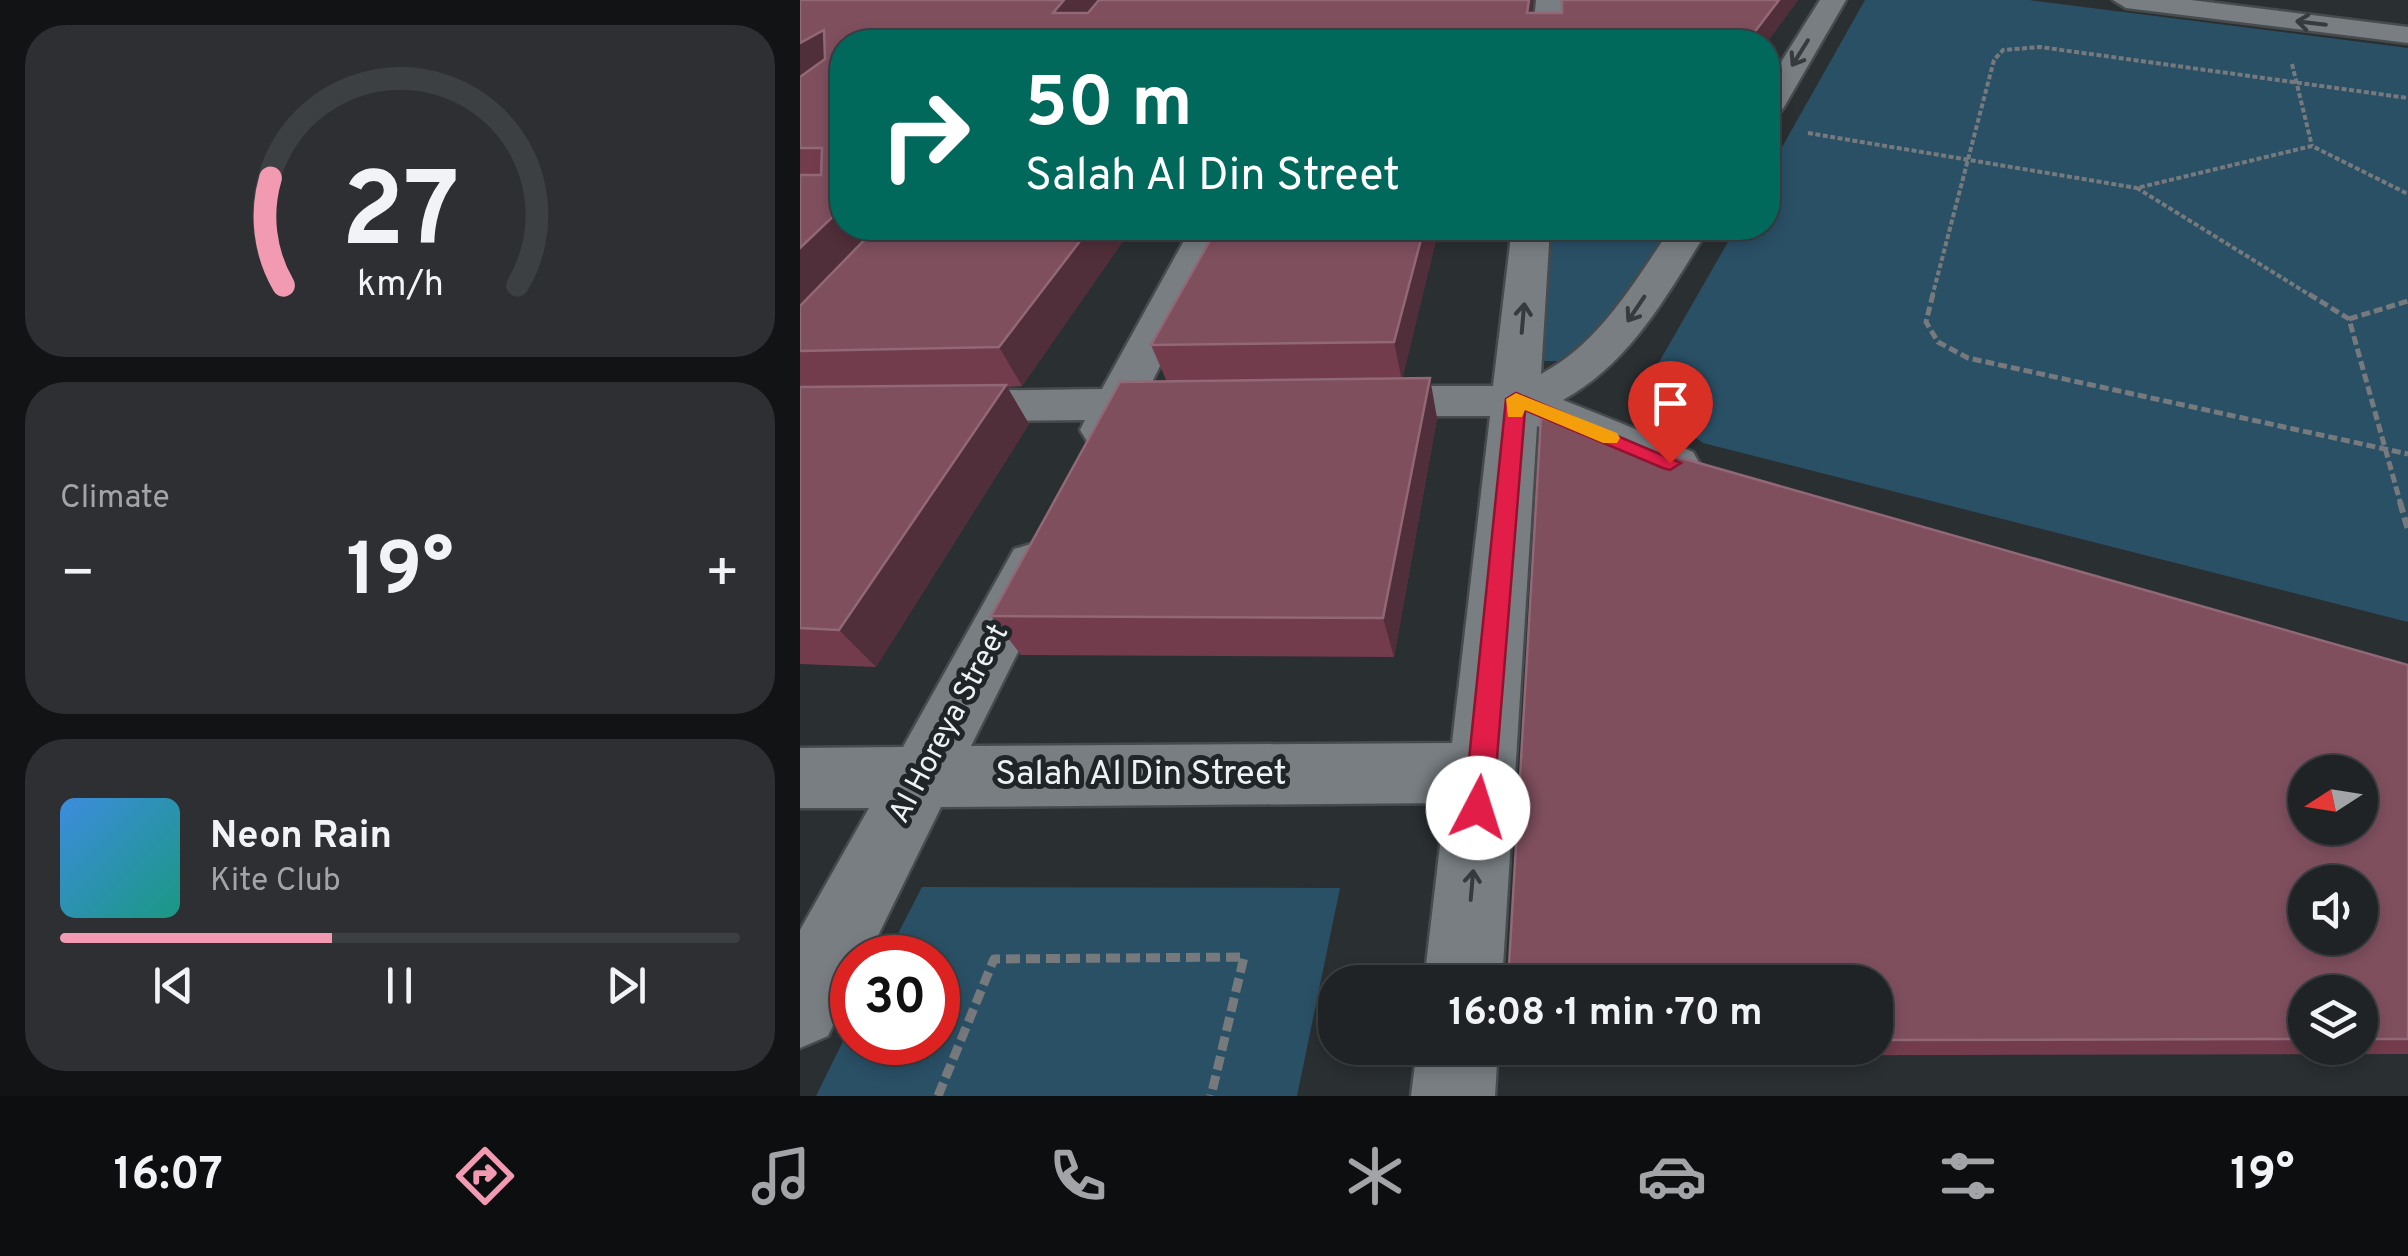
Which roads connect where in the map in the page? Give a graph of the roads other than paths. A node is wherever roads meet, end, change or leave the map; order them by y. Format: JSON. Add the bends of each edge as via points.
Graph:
{"nodes":[{"id":1,"x":1550,"y":0,"type":"edge"},
{"id":2,"x":1834,"y":0,"type":"edge"},
{"id":3,"x":2126,"y":0,"type":"edge"},
{"id":4,"x":2136,"y":1,"type":"edge"},
{"id":5,"x":1547,"y":30,"type":"edge"},
{"id":6,"x":2408,"y":35,"type":"edge"},
{"id":7,"x":1780,"y":88,"type":"edge"},
{"id":8,"x":1204,"y":240,"type":"edge"},
{"id":9,"x":1530,"y":240,"type":"edge"},
{"id":10,"x":1682,"y":240,"type":"edge"},
{"id":11,"x":1516,"y":399,"type":"junction"},
{"id":12,"x":1317,"y":401,"type":"edge"},
{"id":13,"x":1238,"y":402,"type":"edge"},
{"id":14,"x":1118,"y":404,"type":"junction"},
{"id":15,"x":800,"y":408,"type":"edge"},
{"id":16,"x":1082,"y":472,"type":"edge"},
{"id":17,"x":1727,"y":479,"type":"edge"},
{"id":18,"x":1056,"y":522,"type":"edge"},
{"id":19,"x":1482,"y":773,"type":"junction"},
{"id":20,"x":922,"y":777,"type":"junction"},
{"id":21,"x":800,"y":778,"type":"edge"},
{"id":22,"x":1465,"y":965,"type":"edge"},
{"id":23,"x":800,"y":1008,"type":"edge"},
{"id":24,"x":1457,"y":1065,"type":"edge"},
{"id":25,"x":1454,"y":1096,"type":"edge"}],
"edges":[{"from":1,"to":5,"type":"street"},
{"from":2,"to":7,"type":"street","one_way":true},
{"from":3,"to":4,"type":"street"},
{"from":6,"to":4,"type":"street","one_way":true},
{"from":8,"to":14,"type":"street"},
{"from":11,"to":9,"type":"street","one_way":true},
{"from":10,"to":11,"type":"street","one_way":true,"via":[[1619,334],[1595,358]]},
{"from":11,"to":12,"type":"street"},
{"from":11,"to":17,"type":"street","via":[[1670,463]]},
{"from":11,"to":19,"type":"street"},
{"from":13,"to":14,"type":"street"},
{"from":14,"to":15,"type":"street"},
{"from":14,"to":16,"type":"street"},
{"from":18,"to":20,"type":"street","name":"Al Horeya Street"},
{"from":19,"to":20,"type":"street","name":"Salah Al Din Street"},
{"from":22,"to":19,"type":"street","one_way":true},
{"from":20,"to":21,"type":"street","name":"Salah Al Din Street"},
{"from":20,"to":23,"type":"street","name":"Al Horeya Street"},
{"from":24,"to":25,"type":"street"}]}
